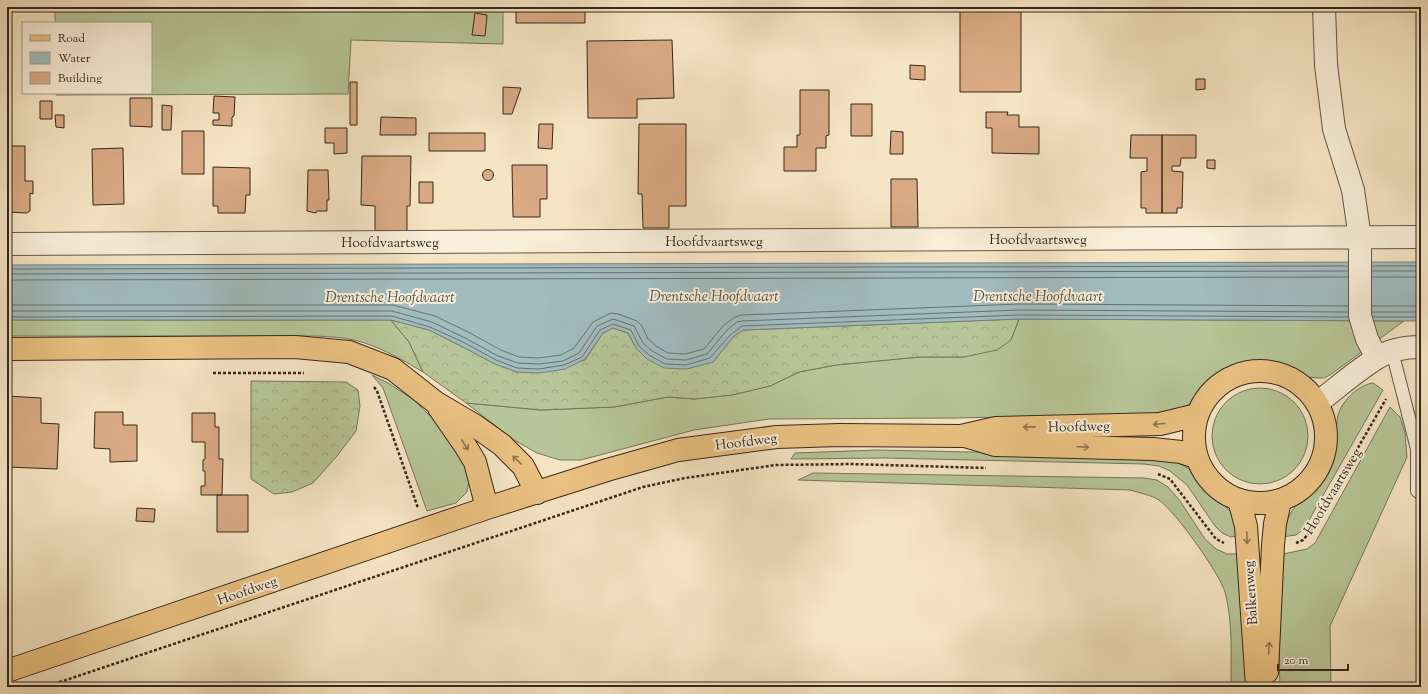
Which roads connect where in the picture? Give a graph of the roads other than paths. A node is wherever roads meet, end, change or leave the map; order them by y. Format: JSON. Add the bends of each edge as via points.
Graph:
{"nodes":[{"id":1,"x":1324,"y":7,"type":"edge"},
{"id":2,"x":1421,"y":237,"type":"edge"},
{"id":3,"x":1360,"y":238,"type":"junction"},
{"id":4,"x":7,"y":244,"type":"edge"},
{"id":5,"x":1421,"y":347,"type":"edge"},
{"id":6,"x":7,"y":349,"type":"edge"},
{"id":7,"x":1385,"y":355,"type":"junction"},
{"id":8,"x":435,"y":402,"type":"junction"},
{"id":9,"x":1317,"y":403,"type":"junction"},
{"id":10,"x":1197,"y":415,"type":"junction"},
{"id":11,"x":962,"y":436,"type":"junction"},
{"id":12,"x":1196,"y":457,"type":"junction"},
{"id":13,"x":537,"y":493,"type":"junction"},
{"id":14,"x":1421,"y":494,"type":"edge"},
{"id":15,"x":1238,"y":500,"type":"junction"},
{"id":16,"x":1280,"y":500,"type":"junction"},
{"id":17,"x":487,"y":508,"type":"junction"},
{"id":18,"x":7,"y":671,"type":"edge"},
{"id":19,"x":1257,"y":687,"type":"edge"},
{"id":20,"x":1266,"y":687,"type":"edge"}],
"edges":[{"from":1,"to":3,"type":"street","via":[[1326,65],[1334,129],[1353,190]]},
{"from":2,"to":3,"type":"street","name":"Hoofdvaartsweg"},
{"from":3,"to":4,"type":"street","name":"Hoofdvaartsweg"},
{"from":3,"to":7,"type":"street","via":[[1360,316],[1367,339]]},
{"from":5,"to":7,"type":"street","via":[[1411,347]]},
{"from":6,"to":8,"type":"main road","via":[[295,347],[349,352],[393,369]]},
{"from":7,"to":9,"type":"street"},
{"from":7,"to":14,"type":"lane","via":[[1399,381],[1417,448],[1417,491]]},
{"from":13,"to":8,"type":"main road","one_way":true,"via":[[523,466],[502,445]]},
{"from":8,"to":17,"type":"main road","one_way":true,"via":[[475,462]]},
{"from":9,"to":10,"type":"main road","via":[[1303,387],[1285,375],[1264,370],[1242,372],[1223,381],[1207,396]]},
{"from":9,"to":16,"type":"main road","via":[[1326,428],[1327,441],[1322,461],[1312,478],[1298,492]]},
{"from":10,"to":11,"type":"main road","name":"Hoofdweg","one_way":true,"via":[[1160,424],[996,428]]},
{"from":10,"to":12,"type":"main road","via":[[1193,436]]},
{"from":11,"to":12,"type":"main road","name":"Hoofdweg","one_way":true,"via":[[994,445],[1153,449],[1181,452]]},
{"from":11,"to":13,"type":"main road","name":"Hoofdweg","via":[[840,435],[739,441],[678,450]]},
{"from":12,"to":15,"type":"main road","via":[[1205,476],[1220,490]]},
{"from":13,"to":17,"type":"main road","name":"Hoofdweg"},
{"from":15,"to":16,"type":"main road","via":[[1259,504]]},
{"from":15,"to":19,"type":"main road","name":"Balkenweg","one_way":true,"via":[[1246,526]]},
{"from":20,"to":16,"type":"main road","name":"Balkenweg","one_way":true,"via":[[1273,545]]},
{"from":17,"to":18,"type":"main road","name":"Hoofdweg"}]}
